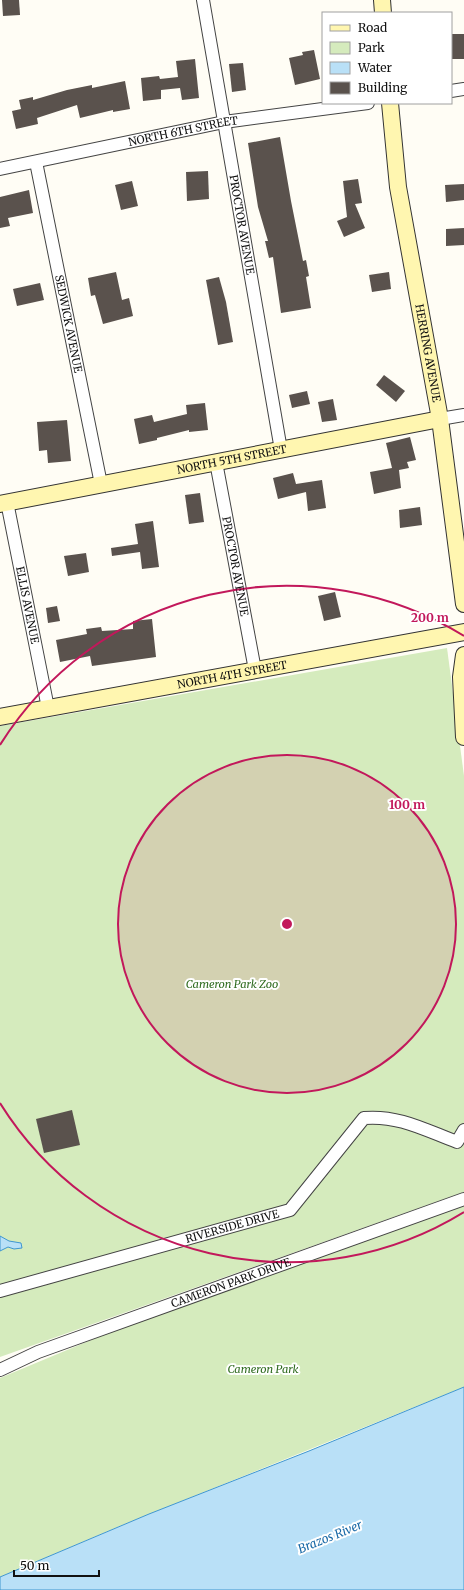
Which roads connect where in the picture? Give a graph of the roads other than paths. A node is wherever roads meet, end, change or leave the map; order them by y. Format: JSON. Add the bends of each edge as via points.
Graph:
{"nodes":[{"id":1,"x":203,"y":0,"type":"edge"},
{"id":2,"x":382,"y":0,"type":"edge"},
{"id":3,"x":383,"y":12,"type":"edge"},
{"id":4,"x":464,"y":89,"type":"edge"},
{"id":5,"x":452,"y":91,"type":"edge"},
{"id":6,"x":360,"y":104,"type":"edge"},
{"id":7,"x":390,"y":104,"type":"edge"},
{"id":8,"x":224,"y":122,"type":"junction"},
{"id":9,"x":36,"y":162,"type":"junction"},
{"id":10,"x":0,"y":169,"type":"edge"},
{"id":11,"x":464,"y":415,"type":"edge"},
{"id":12,"x":440,"y":419,"type":"junction"},
{"id":13,"x":281,"y":450,"type":"junction"},
{"id":14,"x":216,"y":462,"type":"junction"},
{"id":15,"x":101,"y":484,"type":"junction"},
{"id":16,"x":4,"y":503,"type":"edge"},
{"id":17,"x":464,"y":604,"type":"edge"},
{"id":18,"x":464,"y":632,"type":"edge"},
{"id":19,"x":464,"y":655,"type":"edge"},
{"id":20,"x":255,"y":670,"type":"junction"},
{"id":21,"x":48,"y":708,"type":"junction"},
{"id":22,"x":0,"y":717,"type":"edge"},
{"id":23,"x":464,"y":737,"type":"edge"},
{"id":24,"x":464,"y":1130,"type":"edge"},
{"id":25,"x":464,"y":1199,"type":"edge"},
{"id":26,"x":0,"y":1291,"type":"edge"},
{"id":27,"x":0,"y":1370,"type":"edge"}],
"edges":[{"from":1,"to":8,"type":"street","name":"PROCTOR AVENUE"},
{"from":2,"to":3,"type":"main road"},
{"from":4,"to":5,"type":"street"},
{"from":6,"to":8,"type":"street","name":"NORTH 6TH STREET"},
{"from":7,"to":12,"type":"main road","name":"HERRING AVENUE","via":[[398,187]]},
{"from":8,"to":9,"type":"street","name":"NORTH 6TH STREET"},
{"from":8,"to":13,"type":"street","name":"PROCTOR AVENUE"},
{"from":9,"to":10,"type":"street","name":"NORTH 6TH STREET"},
{"from":9,"to":15,"type":"street","name":"SEDWICK AVENUE"},
{"from":11,"to":12,"type":"street","name":"NORTH 5TH STREET"},
{"from":12,"to":13,"type":"main road","name":"NORTH 5TH STREET"},
{"from":12,"to":17,"type":"main road","name":"HERRING AVENUE"},
{"from":13,"to":14,"type":"main road","name":"NORTH 5TH STREET"},
{"from":14,"to":15,"type":"main road","name":"NORTH 5TH STREET"},
{"from":14,"to":20,"type":"street","name":"PROCTOR AVENUE"},
{"from":15,"to":16,"type":"main road","name":"NORTH 5TH STREET"},
{"from":16,"to":21,"type":"street","name":"ELLIS AVENUE"},
{"from":18,"to":20,"type":"main road","name":"NORTH 4TH STREET"},
{"from":19,"to":23,"type":"main road","via":[[461,677]]},
{"from":20,"to":21,"type":"main road","name":"NORTH 4TH STREET"},
{"from":21,"to":22,"type":"main road","name":"NORTH 4TH STREET"},
{"from":24,"to":26,"type":"street","name":"RIVERSIDE DRIVE","via":[[457,1142],[403,1121],[382,1116],[364,1118],[290,1210]]},
{"from":25,"to":27,"type":"street","name":"CAMERON PARK DRIVE","via":[[38,1352]]}]}
